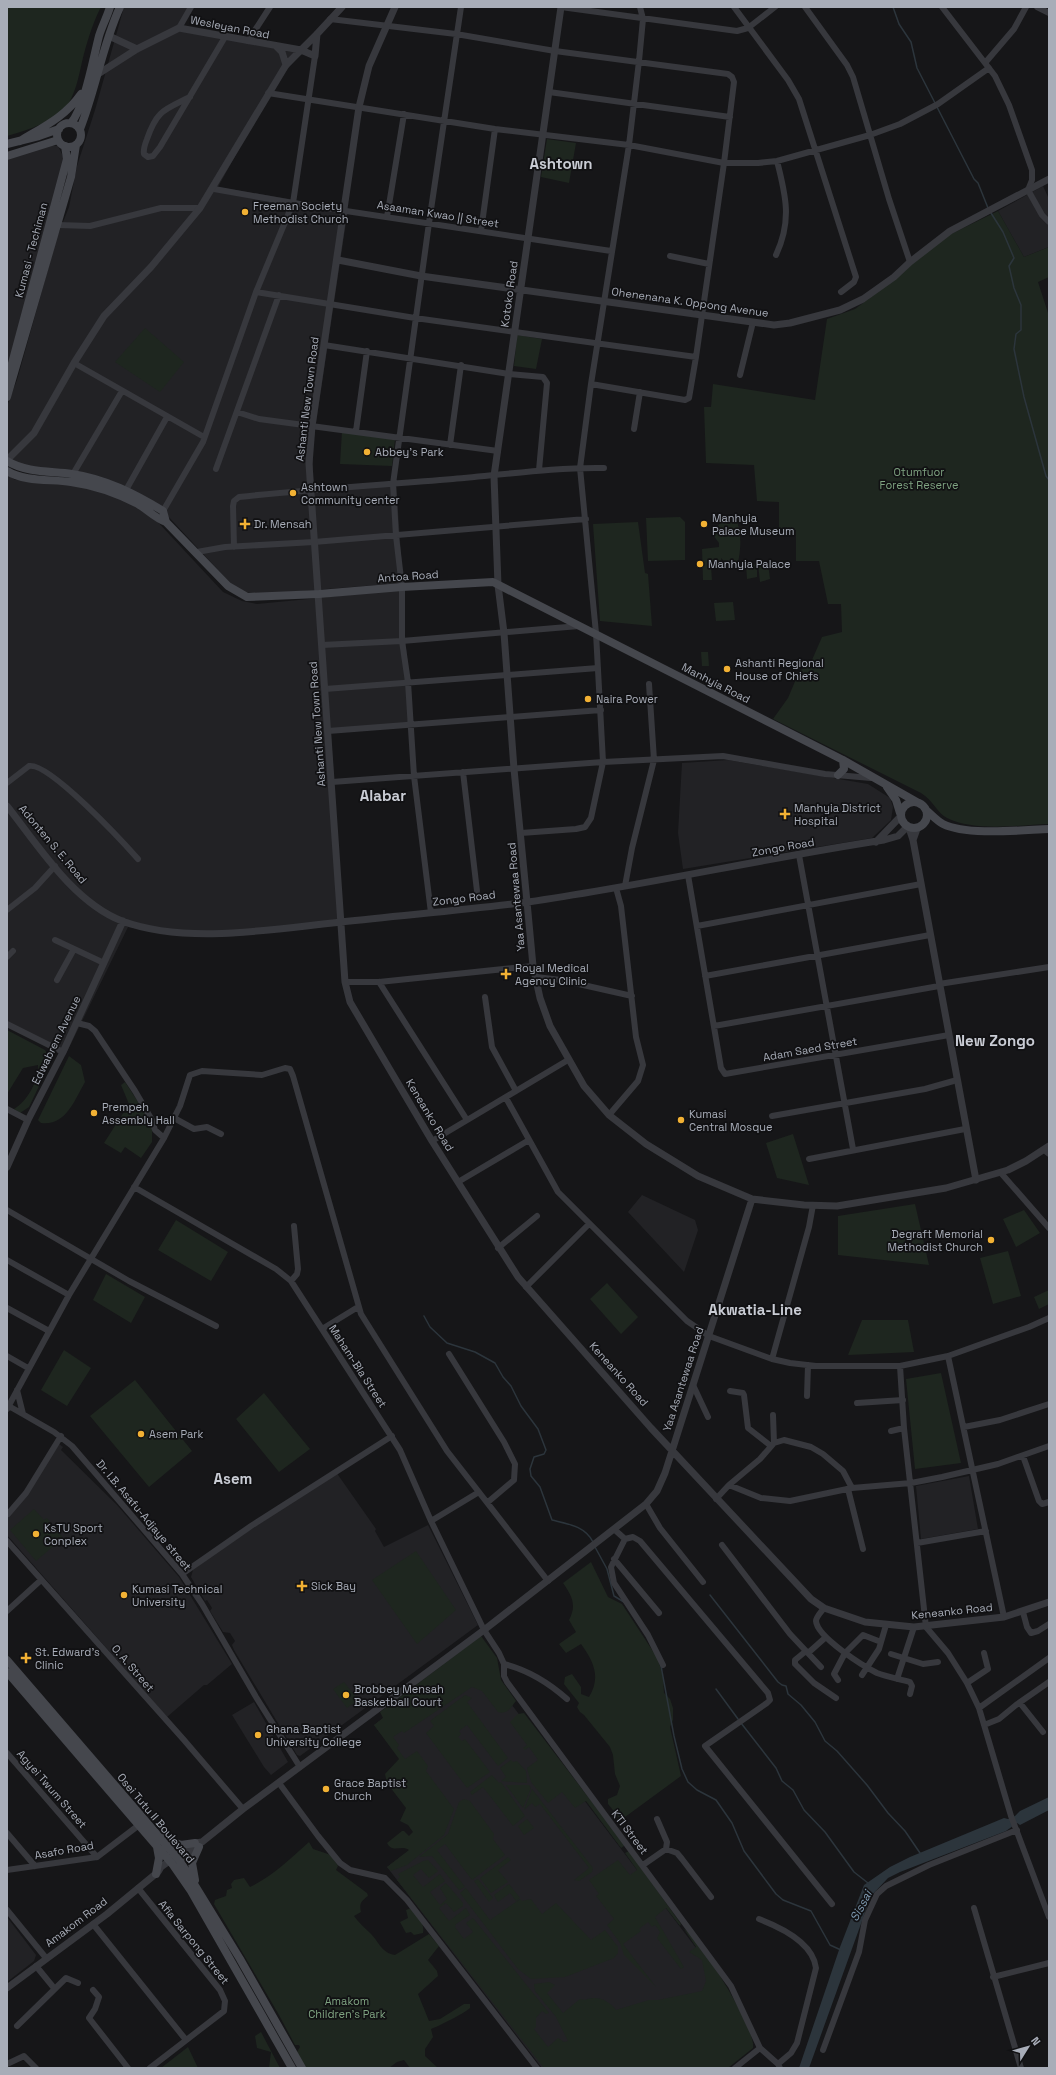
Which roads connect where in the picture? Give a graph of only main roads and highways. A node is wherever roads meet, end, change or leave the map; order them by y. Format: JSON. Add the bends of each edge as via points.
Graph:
{"nodes":[{"id":1,"x":110,"y":7,"type":"edge"},
{"id":2,"x":120,"y":7,"type":"edge"},
{"id":3,"x":86,"y":87,"type":"junction"},
{"id":4,"x":71,"y":123,"type":"junction"},
{"id":5,"x":59,"y":129,"type":"junction"},
{"id":6,"x":80,"y":129,"type":"junction"},
{"id":7,"x":58,"y":140,"type":"junction"},
{"id":8,"x":20,"y":141,"type":"junction"},
{"id":9,"x":7,"y":144,"type":"edge"},
{"id":10,"x":76,"y":145,"type":"junction"},
{"id":11,"x":65,"y":146,"type":"junction"},
{"id":12,"x":7,"y":156,"type":"edge"},
{"id":13,"x":7,"y":382,"type":"edge"},
{"id":14,"x":7,"y":397,"type":"edge"},
{"id":15,"x":7,"y":461,"type":"edge"},
{"id":16,"x":7,"y":471,"type":"edge"},
{"id":17,"x":166,"y":522,"type":"junction"},
{"id":18,"x":498,"y":585,"type":"joint"},
{"id":19,"x":843,"y":760,"type":"junction"},
{"id":20,"x":838,"y":775,"type":"road end"},
{"id":21,"x":882,"y":783,"type":"junction"},
{"id":22,"x":924,"y":808,"type":"junction"},
{"id":23,"x":900,"y":815,"type":"junction"},
{"id":24,"x":943,"y":824,"type":"junction"},
{"id":25,"x":914,"y":827,"type":"junction"},
{"id":26,"x":1049,"y":829,"type":"edge"},
{"id":27,"x":7,"y":1660,"type":"edge"},
{"id":28,"x":7,"y":1672,"type":"edge"},
{"id":29,"x":159,"y":1841,"type":"junction"},
{"id":30,"x":175,"y":1861,"type":"junction"},
{"id":31,"x":157,"y":1873,"type":"road end"},
{"id":32,"x":199,"y":1890,"type":"junction"},
{"id":33,"x":292,"y":2068,"type":"edge"},
{"id":34,"x":302,"y":2068,"type":"edge"}],
"edges":[{"from":1,"to":3,"type":"main road"},
{"from":2,"to":6,"type":"main road"},
{"from":3,"to":4,"type":"main road"},
{"from":3,"to":8,"type":"main road","via":[[64,114]]},
{"from":4,"to":5,"type":"main road","via":[[62,124]]},
{"from":4,"to":6,"type":"main road"},
{"from":5,"to":7,"type":"main road"},
{"from":5,"to":8,"type":"main road"},
{"from":6,"to":10,"type":"main road","via":[[81,138]]},
{"from":7,"to":11,"type":"main road"},
{"from":7,"to":12,"type":"main road"},
{"from":8,"to":9,"type":"main road"},
{"from":10,"to":11,"type":"main road"},
{"from":10,"to":14,"type":"main road","via":[[71,177],[58,225]]},
{"from":11,"to":13,"type":"main road","name":"Kumasi - Techiman","via":[[67,159]]},
{"from":15,"to":17,"type":"main road","via":[[29,470],[73,474],[126,490],[163,511]]},
{"from":16,"to":17,"type":"main road","via":[[20,476],[72,482],[112,492]]},
{"from":17,"to":18,"type":"main road","name":"Antoa Road","via":[[228,586],[247,597],[486,581]]},
{"from":18,"to":19,"type":"main road","name":"Manhyia Road"},
{"from":19,"to":20,"type":"main road","via":[[844,769]]},
{"from":19,"to":21,"type":"main road","name":"Manhyia Road"},
{"from":21,"to":22,"type":"main road","name":"Manhyia Road"},
{"from":21,"to":23,"type":"main road","via":[[892,793]]},
{"from":22,"to":23,"type":"main road","via":[[914,802],[909,803]]},
{"from":22,"to":24,"type":"main road","name":"Manhyia Road"},
{"from":22,"to":25,"type":"main road","via":[[927,819]]},
{"from":23,"to":25,"type":"main road"},
{"from":24,"to":25,"type":"main road"},
{"from":24,"to":26,"type":"main road","name":"Manhyia Road","via":[[955,828],[986,830]]},
{"from":27,"to":29,"type":"main road","name":"Osei Tutu II Boulevard"},
{"from":28,"to":29,"type":"main road","name":"Osei Tutu II Boulevard","via":[[139,1825]]},
{"from":29,"to":30,"type":"main road","name":"Osei Tutu II Boulevard"},
{"from":29,"to":31,"type":"main road"},
{"from":29,"to":32,"type":"main road","via":[[181,1845],[198,1844],[192,1867]]},
{"from":30,"to":32,"type":"main road","name":"Osei Tutu II Boulevard"},
{"from":30,"to":33,"type":"main road","name":"Osei Tutu II Boulevard"},
{"from":32,"to":34,"type":"main road","name":"Osei Tutu II Boulevard"}]}
